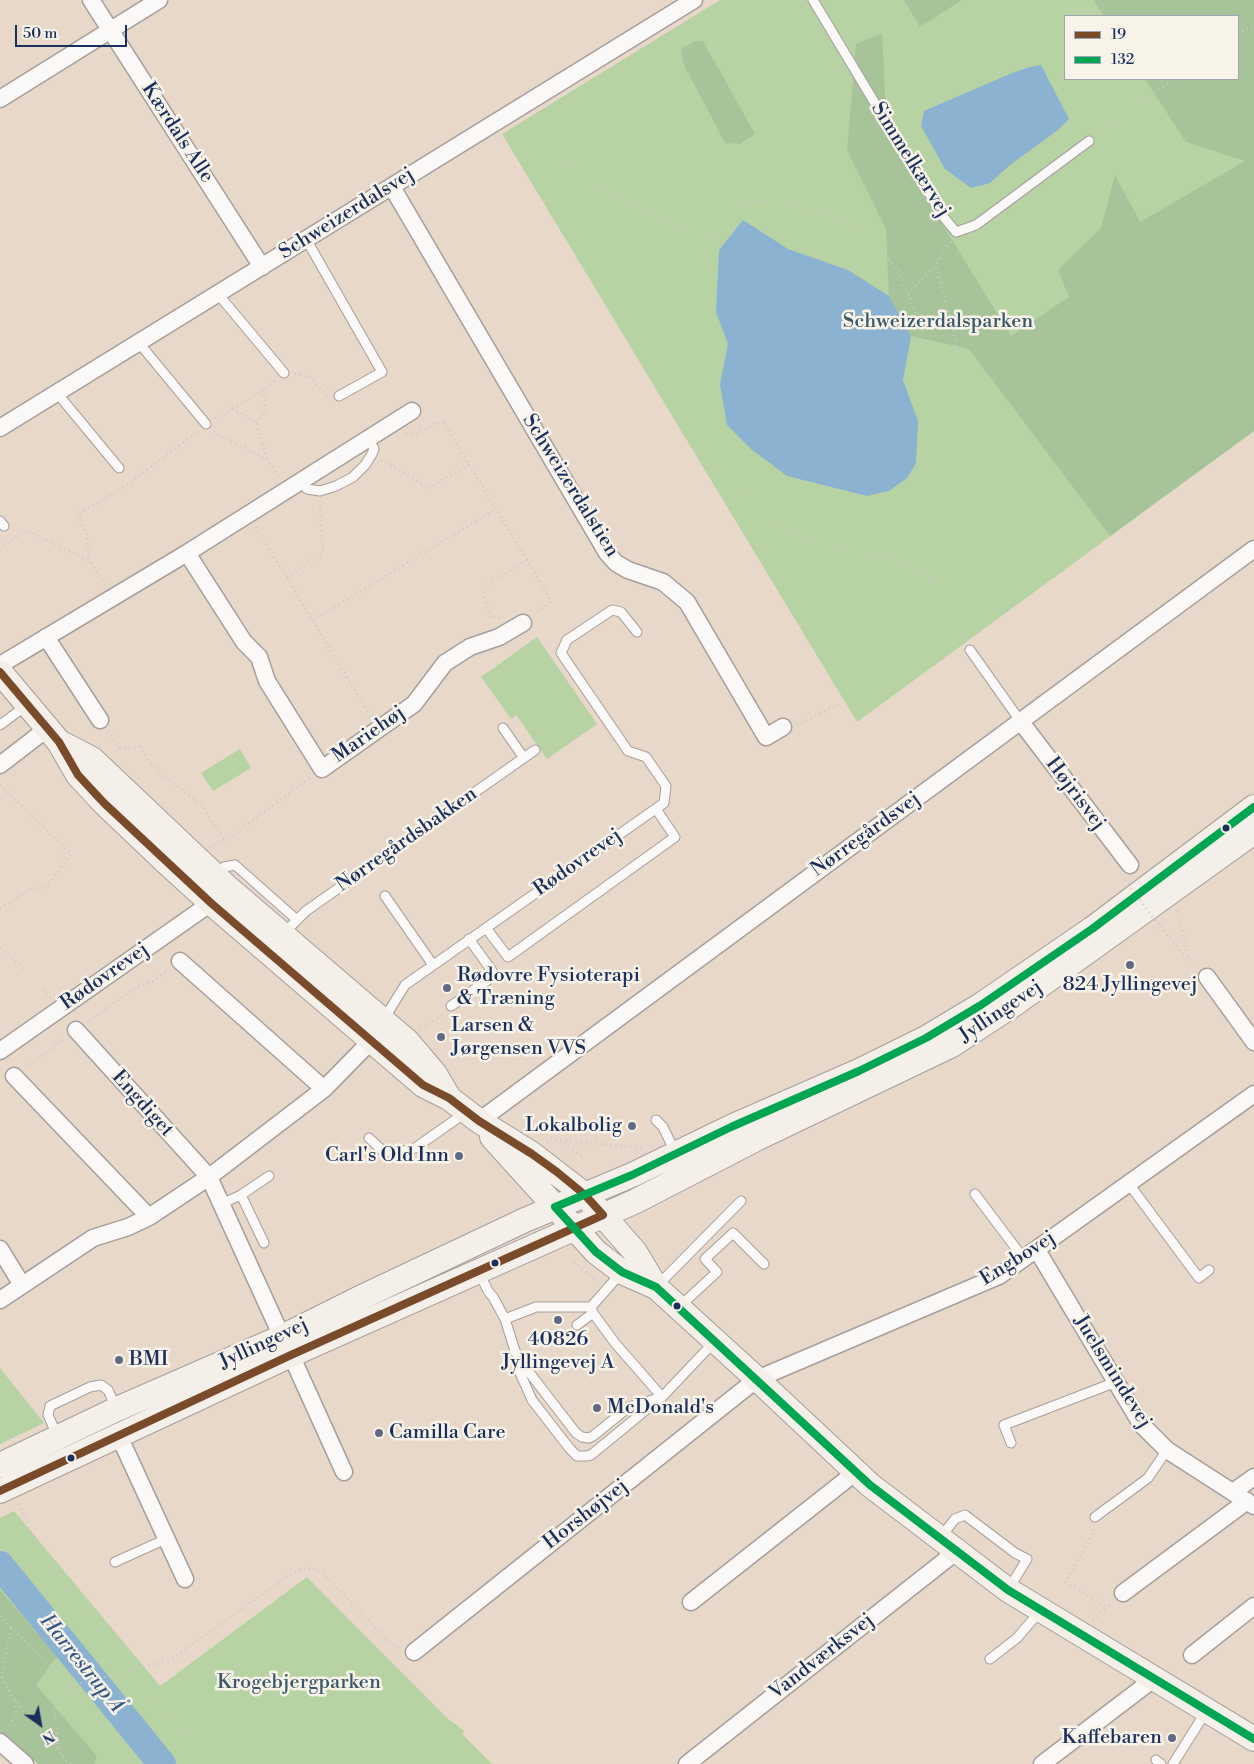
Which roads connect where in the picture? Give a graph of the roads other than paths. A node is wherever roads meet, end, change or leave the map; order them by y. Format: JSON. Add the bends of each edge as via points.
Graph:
{"nodes":[{"id":1,"x":91,"y":0,"type":"edge"},
{"id":2,"x":159,"y":0,"type":"edge"},
{"id":3,"x":813,"y":0,"type":"edge"},
{"id":4,"x":686,"y":2,"type":"edge"},
{"id":5,"x":110,"y":30,"type":"junction"},
{"id":6,"x":0,"y":99,"type":"edge"},
{"id":7,"x":1089,"y":141,"type":"road end"},
{"id":8,"x":392,"y":187,"type":"junction"},
{"id":9,"x":306,"y":239,"type":"junction"},
{"id":10,"x":262,"y":267,"type":"junction"},
{"id":11,"x":218,"y":294,"type":"junction"},
{"id":12,"x":139,"y":343,"type":"junction"},
{"id":13,"x":284,"y":373,"type":"road end"},
{"id":14,"x":57,"y":393,"type":"junction"},
{"id":15,"x":339,"y":396,"type":"road end"},
{"id":16,"x":412,"y":411,"type":"dead end"},
{"id":17,"x":204,"y":426,"type":"road end"},
{"id":18,"x":0,"y":428,"type":"edge"},
{"id":19,"x":375,"y":433,"type":"junction"},
{"id":20,"x":119,"y":468,"type":"dead end"},
{"id":21,"x":301,"y":480,"type":"junction"},
{"id":22,"x":1254,"y":549,"type":"edge"},
{"id":23,"x":187,"y":553,"type":"junction"},
{"id":24,"x":523,"y":623,"type":"road end"},
{"id":25,"x":637,"y":632,"type":"dead end"},
{"id":26,"x":46,"y":637,"type":"junction"},
{"id":27,"x":970,"y":650,"type":"road end"},
{"id":28,"x":0,"y":665,"type":"edge"},
{"id":29,"x":0,"y":672,"type":"edge"},
{"id":30,"x":27,"y":705,"type":"junction"},
{"id":31,"x":100,"y":720,"type":"road end"},
{"id":32,"x":1021,"y":722,"type":"junction"},
{"id":33,"x":0,"y":725,"type":"edge"},
{"id":34,"x":502,"y":728,"type":"dead end"},
{"id":35,"x":783,"y":728,"type":"road end"},
{"id":36,"x":53,"y":735,"type":"junction"},
{"id":37,"x":535,"y":750,"type":"dead end"},
{"id":38,"x":524,"y":758,"type":"junction"},
{"id":39,"x":0,"y":765,"type":"edge"},
{"id":40,"x":1254,"y":807,"type":"edge"},
{"id":41,"x":656,"y":809,"type":"junction"},
{"id":42,"x":1254,"y":832,"type":"edge"},
{"id":43,"x":1127,"y":872,"type":"road end"},
{"id":44,"x":211,"y":888,"type":"junction"},
{"id":45,"x":385,"y":896,"type":"dead end"},
{"id":46,"x":486,"y":928,"type":"junction"},
{"id":47,"x":279,"y":938,"type":"junction"},
{"id":48,"x":469,"y":939,"type":"junction"},
{"id":49,"x":180,"y":961,"type":"dead end"},
{"id":50,"x":433,"y":965,"type":"junction"},
{"id":51,"x":1207,"y":977,"type":"road end"},
{"id":52,"x":451,"y":1006,"type":"dead end"},
{"id":53,"x":76,"y":1030,"type":"dead end"},
{"id":54,"x":377,"y":1030,"type":"junction"},
{"id":55,"x":1254,"y":1042,"type":"edge"},
{"id":56,"x":0,"y":1051,"type":"edge"},
{"id":57,"x":14,"y":1076,"type":"dead end"},
{"id":58,"x":324,"y":1089,"type":"junction"},
{"id":59,"x":1254,"y":1094,"type":"edge"},
{"id":60,"x":465,"y":1110,"type":"junction"},
{"id":61,"x":656,"y":1120,"type":"dead end"},
{"id":62,"x":368,"y":1138,"type":"dead end"},
{"id":63,"x":676,"y":1154,"type":"junction"},
{"id":64,"x":269,"y":1176,"type":"dead end"},
{"id":65,"x":209,"y":1177,"type":"junction"},
{"id":66,"x":1129,"y":1184,"type":"junction"},
{"id":67,"x":975,"y":1194,"type":"dead end"},
{"id":68,"x":585,"y":1195,"type":"junction"},
{"id":69,"x":241,"y":1196,"type":"junction"},
{"id":70,"x":740,"y":1201,"type":"dead end"},
{"id":71,"x":221,"y":1204,"type":"junction"},
{"id":72,"x":554,"y":1207,"type":"junction"},
{"id":73,"x":603,"y":1215,"type":"junction"},
{"id":74,"x":149,"y":1217,"type":"junction"},
{"id":75,"x":574,"y":1228,"type":"junction"},
{"id":76,"x":264,"y":1243,"type":"dead end"},
{"id":77,"x":0,"y":1249,"type":"edge"},
{"id":78,"x":1030,"y":1254,"type":"junction"},
{"id":79,"x":764,"y":1264,"type":"dead end"},
{"id":80,"x":1209,"y":1270,"type":"dead end"},
{"id":81,"x":479,"y":1272,"type":"junction"},
{"id":82,"x":614,"y":1281,"type":"junction"},
{"id":83,"x":22,"y":1285,"type":"junction"},
{"id":84,"x":656,"y":1287,"type":"junction"},
{"id":85,"x":0,"y":1300,"type":"edge"},
{"id":86,"x":679,"y":1308,"type":"junction"},
{"id":87,"x":592,"y":1310,"type":"junction"},
{"id":88,"x":505,"y":1319,"type":"junction"},
{"id":89,"x":577,"y":1325,"type":"dead end"},
{"id":90,"x":716,"y":1340,"type":"junction"},
{"id":91,"x":286,"y":1346,"type":"junction"},
{"id":92,"x":528,"y":1364,"type":"junction"},
{"id":93,"x":758,"y":1379,"type":"junction"},
{"id":94,"x":1116,"y":1382,"type":"junction"},
{"id":95,"x":662,"y":1397,"type":"junction"},
{"id":96,"x":116,"y":1409,"type":"junction"},
{"id":97,"x":119,"y":1436,"type":"junction"},
{"id":98,"x":58,"y":1437,"type":"junction"},
{"id":99,"x":1011,"y":1443,"type":"dead end"},
{"id":100,"x":1167,"y":1450,"type":"junction"},
{"id":101,"x":0,"y":1465,"type":"edge"},
{"id":102,"x":344,"y":1472,"type":"dead end"},
{"id":103,"x":856,"y":1472,"type":"junction"},
{"id":104,"x":1254,"y":1477,"type":"edge"},
{"id":105,"x":5,"y":1489,"type":"edge"},
{"id":106,"x":1233,"y":1492,"type":"junction"},
{"id":107,"x":1250,"y":1504,"type":"edge"},
{"id":108,"x":1095,"y":1517,"type":"road end"},
{"id":109,"x":166,"y":1539,"type":"junction"},
{"id":110,"x":948,"y":1544,"type":"junction"},
{"id":111,"x":115,"y":1562,"type":"dead end"},
{"id":112,"x":185,"y":1579,"type":"dead end"},
{"id":113,"x":1008,"y":1590,"type":"junction"},
{"id":114,"x":1123,"y":1593,"type":"road end"},
{"id":115,"x":691,"y":1602,"type":"dead end"},
{"id":116,"x":1254,"y":1606,"type":"edge"},
{"id":117,"x":1041,"y":1610,"type":"junction"},
{"id":118,"x":414,"y":1652,"type":"road end"},
{"id":119,"x":1192,"y":1655,"type":"dead end"},
{"id":120,"x":990,"y":1659,"type":"dead end"},
{"id":121,"x":1155,"y":1678,"type":"junction"},
{"id":122,"x":1207,"y":1710,"type":"junction"},
{"id":123,"x":1254,"y":1739,"type":"edge"},
{"id":124,"x":0,"y":1742,"type":"edge"},
{"id":125,"x":25,"y":1764,"type":"edge"},
{"id":126,"x":687,"y":1764,"type":"edge"},
{"id":127,"x":1042,"y":1764,"type":"edge"},
{"id":128,"x":1174,"y":1764,"type":"edge"}],
"edges":[{"from":1,"to":5,"type":"street","name":"Kærdals Alle"},
{"from":2,"to":5,"type":"street"},
{"from":3,"to":7,"type":"lane","name":"Simmelkærvej","via":[[942,216],[956,232],[976,225]]},
{"from":4,"to":8,"type":"street","name":"Schweizerdalsvej"},
{"from":5,"to":6,"type":"street"},
{"from":5,"to":10,"type":"street","name":"Kærdals Alle"},
{"from":8,"to":9,"type":"street","name":"Schweizerdalsvej"},
{"from":8,"to":35,"type":"street","name":"Schweizerdalstien","via":[[606,553],[616,564],[663,582],[687,602],[766,737]]},
{"from":9,"to":10,"type":"street","name":"Schweizerdalsvej"},
{"from":9,"to":15,"type":"lane","via":[[382,372]]},
{"from":10,"to":11,"type":"street","name":"Schweizerdalsvej"},
{"from":11,"to":12,"type":"street","name":"Schweizerdalsvej"},
{"from":11,"to":13,"type":"lane"},
{"from":12,"to":14,"type":"street","name":"Schweizerdalsvej"},
{"from":12,"to":17,"type":"lane"},
{"from":14,"to":18,"type":"street","name":"Schweizerdalsvej"},
{"from":14,"to":20,"type":"lane"},
{"from":16,"to":19,"type":"street"},
{"from":19,"to":21,"type":"street"},
{"from":19,"to":21,"type":"lane","via":[[372,454],[353,477],[320,491],[307,489]]},
{"from":21,"to":23,"type":"street"},
{"from":22,"to":32,"type":"street","name":"Nørregårdsvej"},
{"from":23,"to":24,"type":"street","name":"Mariehøj","via":[[244,642],[259,657],[267,681],[322,769],[414,704],[445,663],[470,646],[499,637]]},
{"from":23,"to":26,"type":"street"},
{"from":25,"to":41,"type":"lane","name":"Rødovrevej","via":[[621,612],[612,610],[567,640],[561,653],[628,751],[646,757],[666,786],[664,803]]},
{"from":26,"to":28,"type":"street"},
{"from":26,"to":31,"type":"street"},
{"from":27,"to":32,"type":"lane"},
{"from":29,"to":30,"type":"street"},
{"from":30,"to":33,"type":"lane"},
{"from":30,"to":36,"type":"street"},
{"from":32,"to":43,"type":"street","name":"Højrisvej"},
{"from":32,"to":60,"type":"street","name":"Nørregårdsvej","via":[[844,850]]},
{"from":34,"to":38,"type":"lane"},
{"from":36,"to":39,"type":"street"},
{"from":36,"to":44,"type":"street","via":[[92,759],[194,856]]},
{"from":36,"to":44,"type":"street","via":[[78,775],[159,856]]},
{"from":37,"to":38,"type":"lane","name":"Nørregårdsbakken"},
{"from":38,"to":47,"type":"lane","name":"Nørregårdsbakken","via":[[306,911]]},
{"from":40,"to":63,"type":"street","name":"Jyllingevej","via":[[1092,929],[981,1005],[926,1038],[859,1071]]},
{"from":41,"to":46,"type":"lane","name":"Rødovrevej"},
{"from":41,"to":46,"type":"lane","via":[[675,837],[508,957]]},
{"from":42,"to":73,"type":"street","name":"Jyllingevej","via":[[1013,1005],[952,1044]]},
{"from":44,"to":47,"type":"street"},
{"from":44,"to":56,"type":"street","name":"Rødovrevej"},
{"from":45,"to":50,"type":"lane"},
{"from":46,"to":48,"type":"lane","name":"Rødovrevej"},
{"from":47,"to":54,"type":"street"},
{"from":48,"to":50,"type":"lane","name":"Rødovrevej"},
{"from":48,"to":52,"type":"lane","via":[[495,975]]},
{"from":49,"to":58,"type":"street"},
{"from":50,"to":54,"type":"lane","name":"Rødovrevej","via":[[405,985]]},
{"from":51,"to":55,"type":"street"},
{"from":53,"to":65,"type":"street","name":"Engdiget"},
{"from":54,"to":58,"type":"street"},
{"from":54,"to":60,"type":"street","via":[[407,1041]]},
{"from":57,"to":74,"type":"street"},
{"from":58,"to":65,"type":"street"},
{"from":59,"to":66,"type":"street","name":"Engbovej"},
{"from":60,"to":62,"type":"lane","via":[[415,1148],[396,1154],[383,1151]]},
{"from":60,"to":68,"type":"street","via":[[532,1154]]},
{"from":60,"to":72,"type":"street"},
{"from":61,"to":63,"type":"lane"},
{"from":63,"to":68,"type":"street","name":"Jyllingevej"},
{"from":64,"to":69,"type":"lane"},
{"from":65,"to":71,"type":"street","name":"Engdiget"},
{"from":65,"to":74,"type":"street"},
{"from":66,"to":78,"type":"street","name":"Engbovej"},
{"from":66,"to":80,"type":"lane","via":[[1199,1278]]},
{"from":67,"to":78,"type":"lane"},
{"from":68,"to":72,"type":"street","name":"Jyllingevej"},
{"from":68,"to":73,"type":"street"},
{"from":69,"to":71,"type":"lane"},
{"from":69,"to":76,"type":"lane"},
{"from":70,"to":84,"type":"lane"},
{"from":71,"to":91,"type":"street","name":"Engdiget"},
{"from":72,"to":75,"type":"street"},
{"from":72,"to":91,"type":"street","name":"Jyllingevej","via":[[360,1298]]},
{"from":73,"to":75,"type":"street","name":"Jyllingevej"},
{"from":73,"to":84,"type":"street","via":[[635,1252]]},
{"from":74,"to":83,"type":"street","via":[[93,1238]]},
{"from":75,"to":81,"type":"street","name":"Jyllingevej"},
{"from":75,"to":82,"type":"street","via":[[596,1252]]},
{"from":77,"to":83,"type":"street"},
{"from":78,"to":93,"type":"street","name":"Engbovej","via":[[999,1276]]},
{"from":78,"to":94,"type":"street","name":"Juelsmindevej"},
{"from":79,"to":86,"type":"lane","via":[[733,1233],[705,1259],[717,1272]]},
{"from":81,"to":88,"type":"lane"},
{"from":81,"to":91,"type":"street","name":"Jyllingevej"},
{"from":82,"to":84,"type":"street"},
{"from":82,"to":87,"type":"lane"},
{"from":83,"to":85,"type":"street"},
{"from":84,"to":86,"type":"street"},
{"from":86,"to":90,"type":"street"},
{"from":87,"to":88,"type":"lane","via":[[536,1307]]},
{"from":87,"to":89,"type":"lane"},
{"from":87,"to":95,"type":"lane","via":[[615,1343]]},
{"from":88,"to":92,"type":"lane","via":[[515,1351]]},
{"from":90,"to":93,"type":"street"},
{"from":90,"to":95,"type":"lane"},
{"from":91,"to":96,"type":"street","name":"Jyllingevej"},
{"from":91,"to":97,"type":"street","name":"Jyllingevej"},
{"from":91,"to":102,"type":"street","name":"Jyllingevej"},
{"from":92,"to":95,"type":"lane","via":[[582,1437],[593,1436],[629,1407]]},
{"from":92,"to":95,"type":"lane","via":[[520,1372],[532,1400],[577,1456],[591,1455]]},
{"from":93,"to":103,"type":"street"},
{"from":93,"to":118,"type":"street","name":"Horshøjvej"},
{"from":94,"to":99,"type":"lane","via":[[1004,1426]]},
{"from":94,"to":100,"type":"street","name":"Juelsmindevej","via":[[1141,1424]]},
{"from":96,"to":98,"type":"street","name":"Jyllingevej"},
{"from":96,"to":98,"type":"lane","via":[[108,1390],[102,1385],[90,1387],[50,1406],[48,1415]]},
{"from":97,"to":105,"type":"street","name":"Jyllingevej"},
{"from":97,"to":109,"type":"street"},
{"from":98,"to":101,"type":"street","name":"Jyllingevej"},
{"from":100,"to":106,"type":"street","name":"Juelsmindevej"},
{"from":100,"to":108,"type":"lane","via":[[1148,1478]]},
{"from":103,"to":110,"type":"street"},
{"from":103,"to":115,"type":"street"},
{"from":104,"to":106,"type":"street"},
{"from":106,"to":107,"type":"street","name":"Juelsmindevej"},
{"from":107,"to":114,"type":"street","name":"Juelsmindevej"},
{"from":109,"to":111,"type":"lane"},
{"from":109,"to":112,"type":"street"},
{"from":110,"to":113,"type":"street"},
{"from":110,"to":113,"type":"lane","via":[[955,1520],[965,1515],[1027,1559]]},
{"from":110,"to":126,"type":"street","name":"Vandværksvej"},
{"from":113,"to":117,"type":"street"},
{"from":116,"to":119,"type":"street"},
{"from":117,"to":120,"type":"lane","via":[[1017,1638]]},
{"from":117,"to":121,"type":"street"},
{"from":121,"to":122,"type":"street"},
{"from":121,"to":127,"type":"street"},
{"from":122,"to":123,"type":"street"},
{"from":122,"to":128,"type":"lane"},
{"from":124,"to":125,"type":"street"}]}
